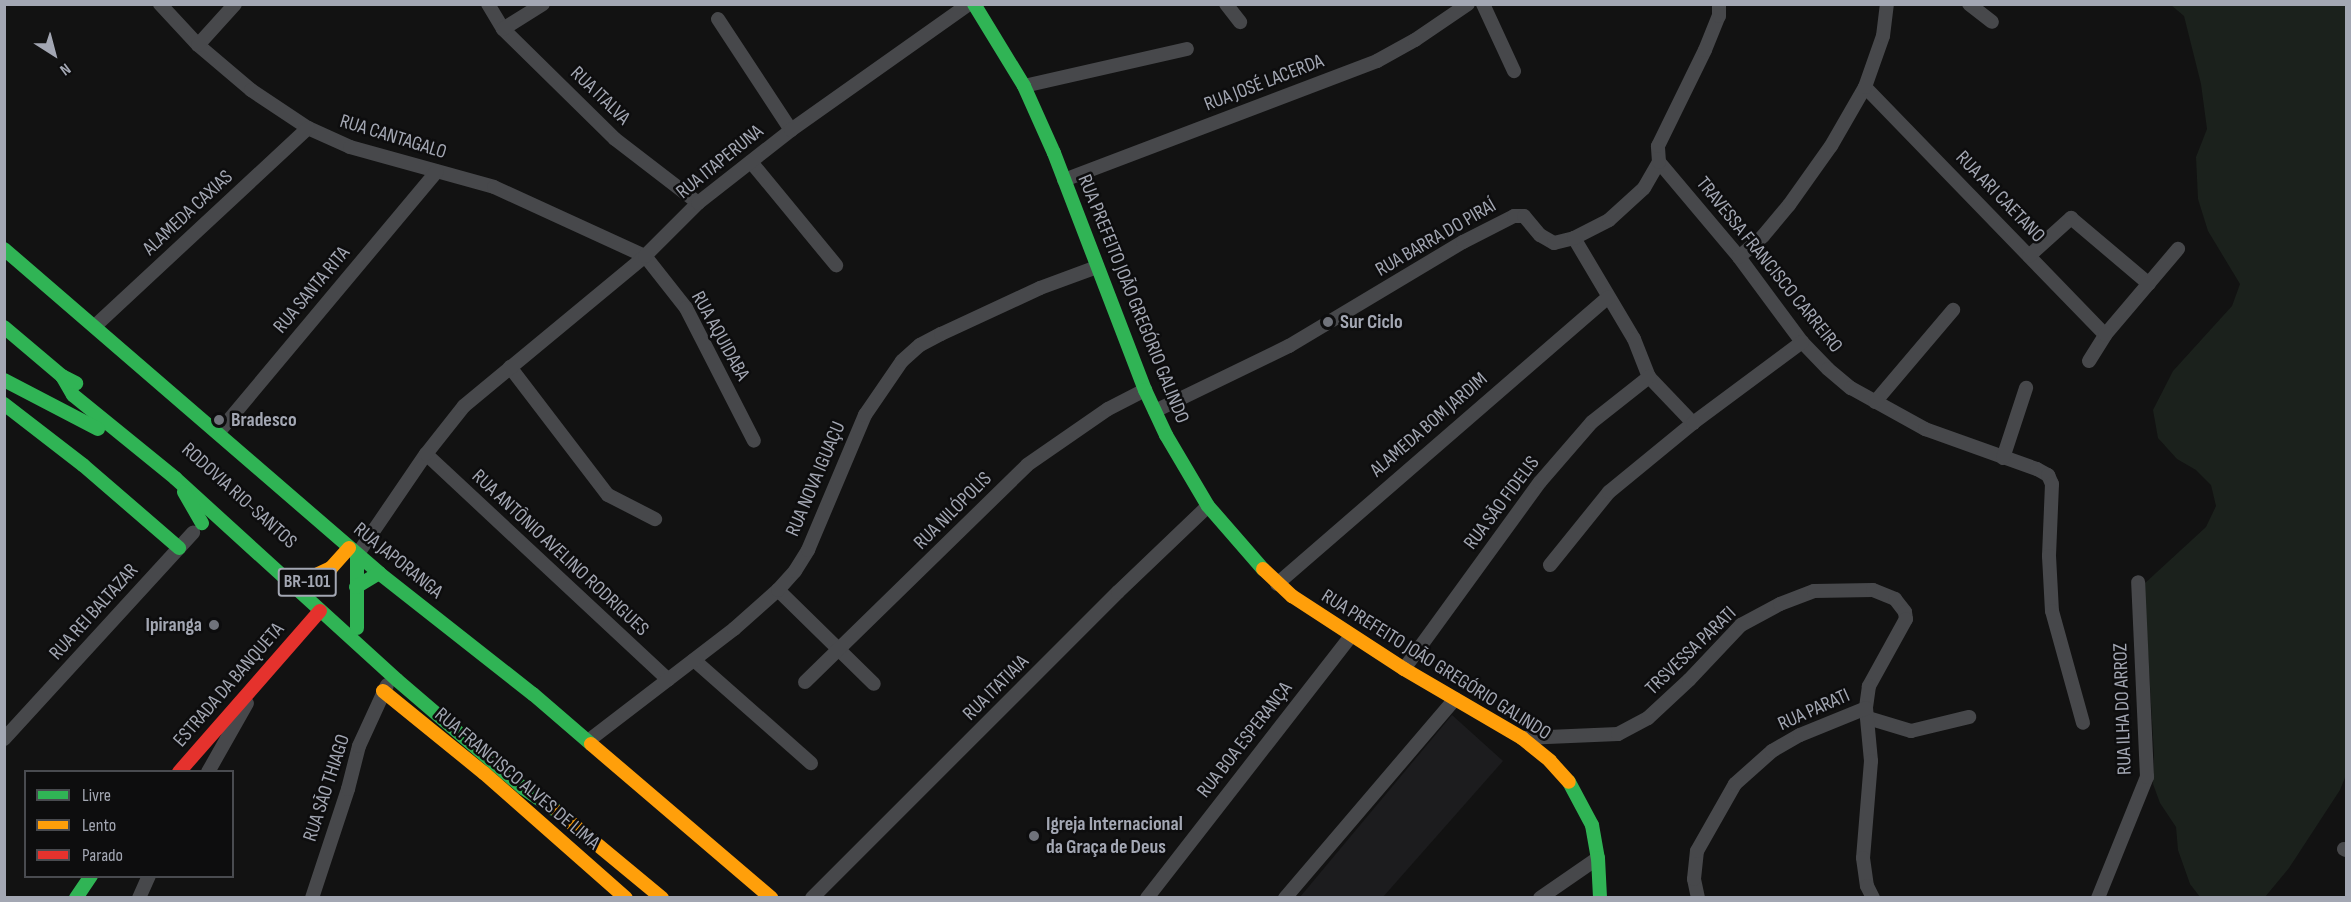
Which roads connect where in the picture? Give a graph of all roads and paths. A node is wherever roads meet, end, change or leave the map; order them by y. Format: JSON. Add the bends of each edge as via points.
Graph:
{"nodes":[{"id":1,"x":160,"y":4,"type":"edge"},
{"id":2,"x":235,"y":4,"type":"edge"},
{"id":3,"x":488,"y":4,"type":"edge"},
{"id":4,"x":543,"y":4,"type":"edge"},
{"id":5,"x":969,"y":4,"type":"edge"},
{"id":6,"x":974,"y":4,"type":"edge"},
{"id":7,"x":1226,"y":4,"type":"edge"},
{"id":8,"x":1468,"y":4,"type":"edge"},
{"id":9,"x":1483,"y":4,"type":"edge"},
{"id":10,"x":1719,"y":4,"type":"edge"},
{"id":11,"x":1887,"y":4,"type":"edge"},
{"id":12,"x":1969,"y":4,"type":"edge"},
{"id":13,"x":718,"y":19,"type":"dead end"},
{"id":14,"x":1240,"y":22,"type":"dead end"},
{"id":15,"x":1992,"y":22,"type":"dead end"},
{"id":16,"x":503,"y":29,"type":"junction"},
{"id":17,"x":198,"y":45,"type":"junction"},
{"id":18,"x":1187,"y":48,"type":"dead end"},
{"id":19,"x":1515,"y":70,"type":"dead end"},
{"id":20,"x":1024,"y":86,"type":"junction"},
{"id":21,"x":1865,"y":87,"type":"junction"},
{"id":22,"x":308,"y":128,"type":"junction"},
{"id":23,"x":791,"y":130,"type":"junction"},
{"id":24,"x":751,"y":162,"type":"junction"},
{"id":25,"x":1659,"y":162,"type":"junction"},
{"id":26,"x":437,"y":171,"type":"junction"},
{"id":27,"x":1064,"y":180,"type":"junction"},
{"id":28,"x":698,"y":203,"type":"junction"},
{"id":29,"x":1574,"y":238,"type":"junction"},
{"id":30,"x":4,"y":249,"type":"edge"},
{"id":31,"x":2178,"y":249,"type":"dead end"},
{"id":32,"x":645,"y":256,"type":"junction"},
{"id":33,"x":2029,"y":256,"type":"junction"},
{"id":34,"x":1739,"y":257,"type":"junction"},
{"id":35,"x":836,"y":266,"type":"dead end"},
{"id":36,"x":1097,"y":267,"type":"junction"},
{"id":37,"x":2149,"y":284,"type":"junction"},
{"id":38,"x":1608,"y":297,"type":"junction"},
{"id":39,"x":1953,"y":310,"type":"dead end"},
{"id":40,"x":95,"y":326,"type":"junction"},
{"id":41,"x":4,"y":327,"type":"edge"},
{"id":42,"x":2105,"y":335,"type":"junction"},
{"id":43,"x":1803,"y":342,"type":"junction"},
{"id":44,"x":2089,"y":361,"type":"dead end"},
{"id":45,"x":510,"y":368,"type":"junction"},
{"id":46,"x":62,"y":376,"type":"junction"},
{"id":47,"x":1649,"y":377,"type":"junction"},
{"id":48,"x":4,"y":380,"type":"edge"},
{"id":49,"x":2026,"y":388,"type":"dead end"},
{"id":50,"x":1145,"y":390,"type":"junction"},
{"id":51,"x":1875,"y":402,"type":"junction"},
{"id":52,"x":4,"y":404,"type":"edge"},
{"id":53,"x":1155,"y":411,"type":"junction"},
{"id":54,"x":1693,"y":423,"type":"junction"},
{"id":55,"x":218,"y":433,"type":"junction"},
{"id":56,"x":754,"y":441,"type":"dead end"},
{"id":57,"x":144,"y":453,"type":"junction"},
{"id":58,"x":426,"y":454,"type":"junction"},
{"id":59,"x":2003,"y":458,"type":"junction"},
{"id":60,"x":175,"y":478,"type":"junction"},
{"id":61,"x":1208,"y":506,"type":"junction"},
{"id":62,"x":213,"y":511,"type":"junction"},
{"id":63,"x":655,"y":519,"type":"dead end"},
{"id":64,"x":197,"y":528,"type":"junction"},
{"id":65,"x":179,"y":548,"type":"junction"},
{"id":66,"x":353,"y":551,"type":"junction"},
{"id":67,"x":1550,"y":565,"type":"dead end"},
{"id":68,"x":379,"y":573,"type":"junction"},
{"id":69,"x":305,"y":580,"type":"junction"},
{"id":70,"x":2138,"y":582,"type":"dead end"},
{"id":71,"x":1277,"y":584,"type":"junction"},
{"id":72,"x":356,"y":587,"type":"junction"},
{"id":73,"x":778,"y":590,"type":"junction"},
{"id":74,"x":320,"y":611,"type":"junction"},
{"id":75,"x":353,"y":632,"type":"junction"},
{"id":76,"x":1351,"y":636,"type":"junction"},
{"id":77,"x":839,"y":650,"type":"junction"},
{"id":78,"x":693,"y":660,"type":"junction"},
{"id":79,"x":1404,"y":669,"type":"junction"},
{"id":80,"x":397,"y":680,"type":"junction"},
{"id":81,"x":668,"y":680,"type":"junction"},
{"id":82,"x":805,"y":682,"type":"dead end"},
{"id":83,"x":874,"y":684,"type":"dead end"},
{"id":84,"x":257,"y":685,"type":"junction"},
{"id":85,"x":382,"y":691,"type":"junction"},
{"id":86,"x":1455,"y":699,"type":"junction"},
{"id":87,"x":1867,"y":713,"type":"junction"},
{"id":88,"x":1969,"y":717,"type":"dead end"},
{"id":89,"x":2083,"y":723,"type":"dead end"},
{"id":90,"x":1522,"y":738,"type":"junction"},
{"id":91,"x":4,"y":739,"type":"edge"},
{"id":92,"x":588,"y":741,"type":"junction"},
{"id":93,"x":811,"y":763,"type":"dead end"},
{"id":94,"x":180,"y":770,"type":"edge"},
{"id":95,"x":209,"y":770,"type":"edge"},
{"id":96,"x":542,"y":799,"type":"junction"},
{"id":97,"x":1598,"y":858,"type":"junction"},
{"id":98,"x":90,"y":878,"type":"edge"},
{"id":99,"x":148,"y":878,"type":"edge"},
{"id":100,"x":76,"y":897,"type":"edge"},
{"id":101,"x":139,"y":897,"type":"edge"},
{"id":102,"x":312,"y":897,"type":"edge"},
{"id":103,"x":626,"y":897,"type":"edge"},
{"id":104,"x":662,"y":897,"type":"edge"},
{"id":105,"x":771,"y":897,"type":"edge"},
{"id":106,"x":812,"y":897,"type":"edge"},
{"id":107,"x":1147,"y":897,"type":"edge"},
{"id":108,"x":1285,"y":897,"type":"edge"},
{"id":109,"x":1540,"y":897,"type":"edge"},
{"id":110,"x":1600,"y":897,"type":"edge"},
{"id":111,"x":1698,"y":897,"type":"edge"},
{"id":112,"x":1873,"y":897,"type":"edge"},
{"id":113,"x":2098,"y":897,"type":"edge"}],
"edges":[{"from":1,"to":17,"type":"street","name":"RUA CANTAGALO"},
{"from":2,"to":17,"type":"street"},
{"from":3,"to":16,"type":"street","name":"RUA ITALVA"},
{"from":4,"to":16,"type":"street"},
{"from":5,"to":23,"type":"street","name":"RUA ITAPERUNA"},
{"from":6,"to":20,"type":"main road","name":"RUA PREFEITO JOÃO GREGÓRIO GALINDO"},
{"from":7,"to":14,"type":"street"},
{"from":8,"to":27,"type":"street","name":"RUA JOSÉ LACERDA","via":[[1377,61]]},
{"from":9,"to":19,"type":"street"},
{"from":10,"to":25,"type":"street","name":"RUA BARRA DO PIRAÍ","via":[[1719,16],[1705,51],[1658,146]]},
{"from":11,"to":21,"type":"street","via":[[1883,36]]},
{"from":12,"to":15,"type":"street"},
{"from":13,"to":23,"type":"street"},
{"from":16,"to":28,"type":"street","name":"RUA ITALVA","via":[[615,139]]},
{"from":17,"to":22,"type":"street","name":"RUA CANTAGALO","via":[[250,90]]},
{"from":18,"to":20,"type":"street"},
{"from":20,"to":27,"type":"main road","name":"RUA PREFEITO JOÃO GREGÓRIO GALINDO"},
{"from":21,"to":33,"type":"street","name":"RUA ARI CAETANO"},
{"from":21,"to":34,"type":"street","via":[[1831,146],[1789,205]]},
{"from":22,"to":26,"type":"street","name":"RUA CANTAGALO","via":[[350,147]]},
{"from":22,"to":40,"type":"street","name":"ALAMEDA CAXIAS"},
{"from":23,"to":24,"type":"street","name":"RUA ITAPERUNA"},
{"from":24,"to":28,"type":"street","name":"RUA ITAPERUNA"},
{"from":24,"to":35,"type":"street"},
{"from":25,"to":29,"type":"street","name":"RUA BARRA DO PIRAÍ","via":[[1644,188],[1624,207],[1609,220]]},
{"from":25,"to":34,"type":"street","name":"TRAVESSA FRANCISCO CARREIRO"},
{"from":26,"to":32,"type":"street","name":"RUA CANTAGALO","via":[[494,187]]},
{"from":26,"to":55,"type":"street","name":"RUA SANTA RITA"},
{"from":27,"to":36,"type":"main road","name":"RUA PREFEITO JOÃO GREGÓRIO GALINDO"},
{"from":28,"to":32,"type":"street","name":"RUA ITAPERUNA"},
{"from":29,"to":38,"type":"street"},
{"from":29,"to":53,"type":"street","name":"RUA BARRA DO PIRAÍ","via":[[1554,243],[1540,235],[1524,216],[1514,216],[1463,242],[1289,346]]},
{"from":30,"to":40,"type":"main road","name":"RUA JAPORANGA"},
{"from":31,"to":37,"type":"street"},
{"from":32,"to":45,"type":"street","name":"RUA ITAPERUNA"},
{"from":32,"to":56,"type":"street","name":"RUA AQUIDABA","via":[[686,308]]},
{"from":33,"to":37,"type":"street","via":[[2071,218]]},
{"from":33,"to":42,"type":"street","name":"RUA ARI CAETANO"},
{"from":34,"to":43,"type":"street","name":"TRAVESSA FRANCISCO CARREIRO"},
{"from":36,"to":50,"type":"main road","name":"RUA PREFEITO JOÃO GREGÓRIO GALINDO"},
{"from":36,"to":73,"type":"street","name":"RUA NOVA IGUAÇU","via":[[1040,288],[941,334],[902,361],[865,415],[808,550]]},
{"from":37,"to":42,"type":"street"},
{"from":38,"to":47,"type":"street","via":[[1634,339]]},
{"from":38,"to":71,"type":"street","name":"ALAMEDA BOM JARDIM"},
{"from":39,"to":51,"type":"street"},
{"from":40,"to":55,"type":"main road","name":"RUA JAPORANGA"},
{"from":41,"to":46,"type":"main road","name":"RODOVIA RIO-SANTOS","number":"BR-101"},
{"from":42,"to":44,"type":"street"},
{"from":43,"to":51,"type":"street","name":"TRAVESSA FRANCISCO CARREIRO","via":[[1828,369]]},
{"from":43,"to":54,"type":"street"},
{"from":45,"to":58,"type":"street","name":"RUA ITAPERUNA","via":[[464,406]]},
{"from":45,"to":63,"type":"street","via":[[608,495]]},
{"from":46,"to":57,"type":"main road","name":"RODOVIA RIO-SANTOS","number":"BR-101","via":[[73,395]]},
{"from":46,"to":69,"type":"main road","name":"RODOVIA RIO-SANTOS","number":"BR-101","via":[[85,387]]},
{"from":47,"to":54,"type":"street"},
{"from":47,"to":79,"type":"street","name":"RUA SÃO FIDELIS","via":[[1592,422],[1540,482]]},
{"from":48,"to":57,"type":"main road"},
{"from":49,"to":59,"type":"street"},
{"from":50,"to":53,"type":"main road","name":"RUA PREFEITO JOÃO GREGÓRIO GALINDO"},
{"from":50,"to":77,"type":"street","name":"RUA NILÓPOLIS","via":[[1108,409],[1027,465]]},
{"from":51,"to":59,"type":"street","name":"TRAVESSA FRANCISCO CARREIRO","via":[[1925,429]]},
{"from":52,"to":65,"type":"main road","via":[[83,465]]},
{"from":53,"to":61,"type":"main road","name":"RUA PREFEITO JOÃO GREGÓRIO GALINDO"},
{"from":54,"to":67,"type":"street","via":[[1609,492]]},
{"from":55,"to":66,"type":"main road","name":"RUA JAPORANGA"},
{"from":57,"to":60,"type":"main road","name":"RODOVIA RIO-SANTOS","number":"BR-101"},
{"from":58,"to":66,"type":"street","name":"RUA ITAPERUNA"},
{"from":58,"to":81,"type":"street","name":"RUA ANTÔNIO AVELINO RODRIGUES"},
{"from":59,"to":89,"type":"street","name":"TRAVESSA FRANCISCO CARREIRO","via":[[2037,469],[2052,484],[2052,611]]},
{"from":60,"to":62,"type":"main road","name":"RODOVIA RIO-SANTOS","number":"BR-101"},
{"from":60,"to":64,"type":"main road"},
{"from":61,"to":71,"type":"main road","name":"RUA PREFEITO JOÃO GREGÓRIO GALINDO"},
{"from":61,"to":106,"type":"street","name":"RUA ITATIAIA"},
{"from":62,"to":64,"type":"main road","name":"RUA REI BALTAZAR"},
{"from":62,"to":74,"type":"main road","name":"RODOVIA RIO-SANTOS","number":"BR-101"},
{"from":64,"to":65,"type":"street","name":"RUA REI BALTAZAR"},
{"from":65,"to":91,"type":"street","name":"RUA REI BALTAZAR"},
{"from":66,"to":68,"type":"main road","name":"RUA JAPORANGA"},
{"from":66,"to":69,"type":"main road","via":[[331,568]]},
{"from":66,"to":72,"type":"main road"},
{"from":68,"to":72,"type":"main road"},
{"from":68,"to":92,"type":"main road","name":"RUA JAPORANGA"},
{"from":69,"to":75,"type":"main road","name":"RODOVIA RIO-SANTOS","number":"BR-101"},
{"from":70,"to":113,"type":"street","name":"RUA ILHA DO ARROZ","via":[[2147,777]]},
{"from":71,"to":76,"type":"main road","name":"RUA PREFEITO JOÃO GREGÓRIO GALINDO"},
{"from":72,"to":75,"type":"main road"},
{"from":73,"to":77,"type":"street"},
{"from":73,"to":78,"type":"street","name":"RUA NOVA IGUAÇU"},
{"from":74,"to":75,"type":"main road","name":"RODOVIA RIO-SANTOS","number":"BR-101"},
{"from":74,"to":84,"type":"main road","name":"ESTRADA DA BANQUETA"},
{"from":75,"to":80,"type":"main road","name":"RODOVIA RIO-SANTOS","number":"BR-101"},
{"from":75,"to":85,"type":"main road","name":"RUA FRANCISCO ALVES DE LIMA"},
{"from":75,"to":96,"type":"main road","name":"RODOVIA RIO-SANTOS","number":"BR-101","via":[[530,778]]},
{"from":76,"to":79,"type":"main road","name":"RUA PREFEITO JOÃO GREGÓRIO GALINDO"},
{"from":76,"to":107,"type":"street","name":"RUA BOA ESPERANÇA"},
{"from":77,"to":82,"type":"street","name":"RUA NILÓPOLIS"},
{"from":77,"to":83,"type":"street"},
{"from":78,"to":81,"type":"street","name":"RUA NOVA IGUAÇU"},
{"from":78,"to":93,"type":"street"},
{"from":79,"to":86,"type":"main road","name":"RUA PREFEITO JOÃO GREGÓRIO GALINDO"},
{"from":80,"to":85,"type":"street"},
{"from":80,"to":96,"type":"main road","name":"RODOVIA RIO-SANTOS","number":"BR-101","via":[[523,788]]},
{"from":81,"to":92,"type":"street","name":"RUA NOVA IGUAÇU"},
{"from":84,"to":94,"type":"main road","name":"ESTRADA DA BANQUETA"},
{"from":84,"to":95,"type":"street"},
{"from":85,"to":102,"type":"street","name":"RUA SÃO THIAGO","via":[[359,746]]},
{"from":85,"to":103,"type":"main road","name":"RUA FRANCISCO ALVES DE LIMA","via":[[484,772]]},
{"from":86,"to":90,"type":"main road","name":"RUA PREFEITO JOÃO GREGÓRIO GALINDO"},
{"from":86,"to":108,"type":"street"},
{"from":87,"to":88,"type":"street","name":"RUA PARATI","via":[[1911,731]]},
{"from":87,"to":90,"type":"street","name":"TRSVESSA PARATI","via":[[1869,686],[1903,629],[1905,612],[1894,599],[1873,590],[1814,591],[1741,625],[1648,718],[1618,734]]},
{"from":87,"to":111,"type":"street","name":"RUA PARATI","via":[[1800,735],[1735,784],[1697,851],[1694,879]]},
{"from":87,"to":112,"type":"street","name":"TRSVESSA PARATI","via":[[1871,761],[1863,858],[1867,886]]},
{"from":90,"to":97,"type":"main road","name":"RUA PREFEITO JOÃO GREGÓRIO GALINDO","via":[[1572,785],[1592,825]]},
{"from":92,"to":105,"type":"main road","name":"RUA JAPORANGA"},
{"from":96,"to":104,"type":"main road","name":"RODOVIA RIO-SANTOS","number":"BR-101"},
{"from":97,"to":109,"type":"street"},
{"from":97,"to":110,"type":"main road","name":"RUA PREFEITO JOÃO GREGÓRIO GALINDO"},
{"from":98,"to":100,"type":"main road"},
{"from":99,"to":101,"type":"street"}]}
